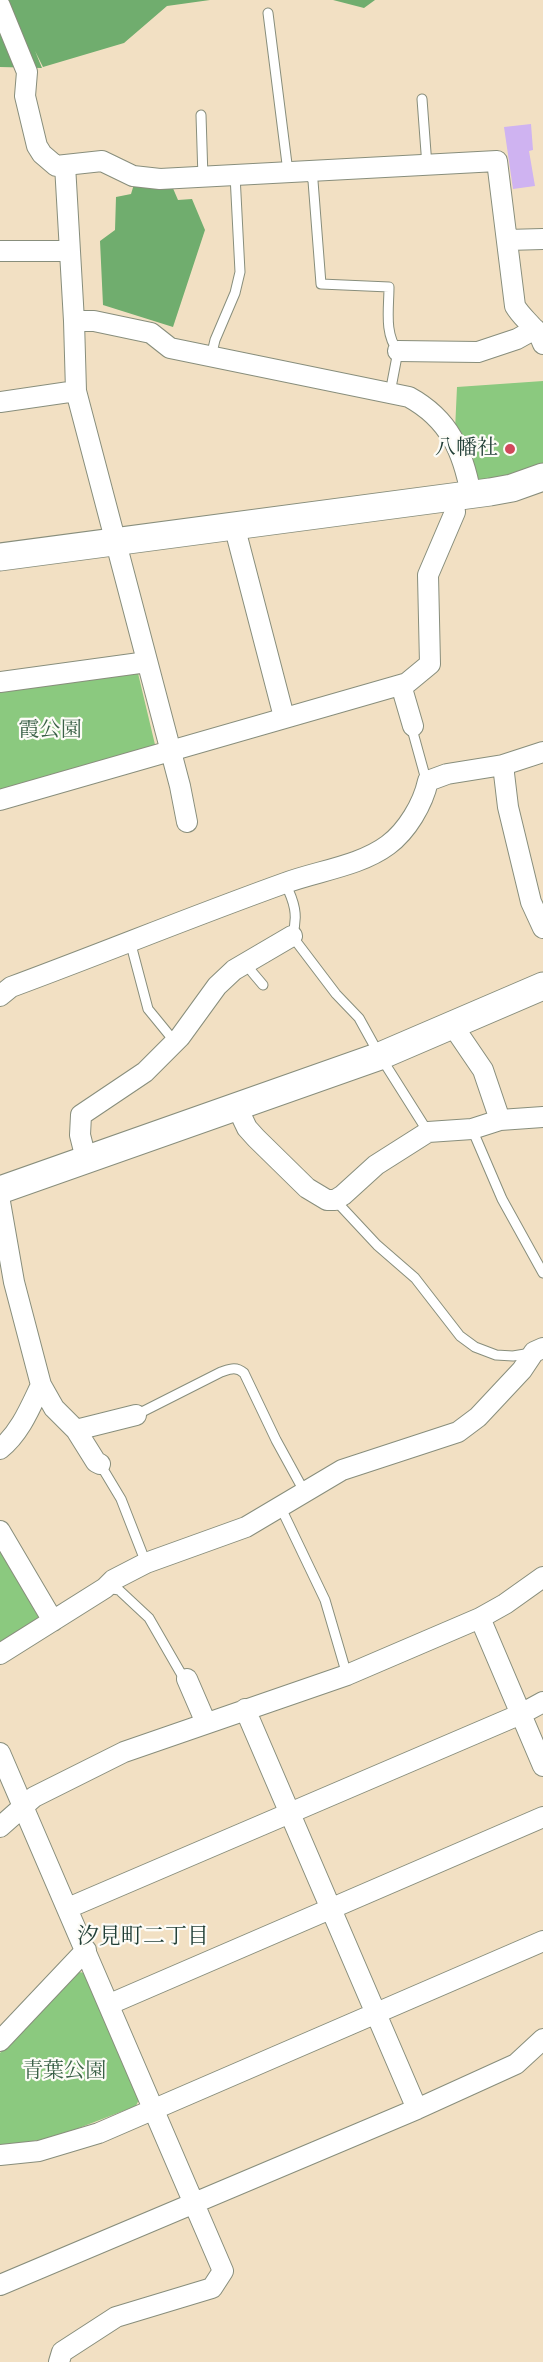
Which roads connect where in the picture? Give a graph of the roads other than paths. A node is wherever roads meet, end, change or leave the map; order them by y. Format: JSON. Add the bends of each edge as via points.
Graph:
{"nodes":[{"id":1,"x":0,"y":6,"type":"edge"},
{"id":2,"x":268,"y":14,"type":"dead end"},
{"id":3,"x":422,"y":99,"type":"dead end"},
{"id":4,"x":201,"y":115,"type":"dead end"},
{"id":5,"x":65,"y":165,"type":"junction"},
{"id":6,"x":427,"y":166,"type":"junction"},
{"id":7,"x":308,"y":171,"type":"junction"},
{"id":8,"x":288,"y":172,"type":"junction"},
{"id":9,"x":235,"y":175,"type":"junction"},
{"id":10,"x":203,"y":178,"type":"junction"},
{"id":11,"x":543,"y":239,"type":"edge"},
{"id":12,"x":507,"y":240,"type":"junction"},
{"id":13,"x":0,"y":251,"type":"edge"},
{"id":14,"x":70,"y":251,"type":"junction"},
{"id":15,"x":74,"y":321,"type":"junction"},
{"id":16,"x":539,"y":337,"type":"edge"},
{"id":17,"x":398,"y":351,"type":"junction"},
{"id":18,"x":211,"y":357,"type":"junction"},
{"id":19,"x":76,"y":391,"type":"junction"},
{"id":20,"x":390,"y":393,"type":"junction"},
{"id":21,"x":0,"y":402,"type":"edge"},
{"id":22,"x":543,"y":477,"type":"edge"},
{"id":23,"x":462,"y":496,"type":"junction"},
{"id":24,"x":234,"y":525,"type":"junction"},
{"id":25,"x":115,"y":543,"type":"junction"},
{"id":26,"x":0,"y":557,"type":"edge"},
{"id":27,"x":147,"y":662,"type":"junction"},
{"id":28,"x":0,"y":682,"type":"edge"},
{"id":29,"x":401,"y":685,"type":"junction"},
{"id":30,"x":284,"y":717,"type":"junction"},
{"id":31,"x":413,"y":726,"type":"joint"},
{"id":32,"x":170,"y":750,"type":"junction"},
{"id":33,"x":543,"y":752,"type":"edge"},
{"id":34,"x":503,"y":765,"type":"junction"},
{"id":35,"x":428,"y":781,"type":"junction"},
{"id":36,"x":0,"y":800,"type":"edge"},
{"id":37,"x":187,"y":822,"type":"dead end"},
{"id":38,"x":285,"y":883,"type":"junction"},
{"id":39,"x":543,"y":928,"type":"edge"},
{"id":40,"x":292,"y":936,"type":"junction"},
{"id":41,"x":130,"y":941,"type":"junction"},
{"id":42,"x":246,"y":962,"type":"junction"},
{"id":43,"x":263,"y":985,"type":"dead end"},
{"id":44,"x":543,"y":986,"type":"edge"},
{"id":45,"x":4,"y":987,"type":"edge"},
{"id":46,"x":453,"y":1026,"type":"junction"},
{"id":47,"x":175,"y":1042,"type":"junction"},
{"id":48,"x":380,"y":1056,"type":"junction"},
{"id":49,"x":237,"y":1107,"type":"junction"},
{"id":50,"x":543,"y":1118,"type":"edge"},
{"id":51,"x":500,"y":1120,"type":"junction"},
{"id":52,"x":472,"y":1129,"type":"junction"},
{"id":53,"x":428,"y":1132,"type":"junction"},
{"id":54,"x":86,"y":1159,"type":"junction"},
{"id":55,"x":0,"y":1190,"type":"edge"},
{"id":56,"x":335,"y":1200,"type":"junction"},
{"id":57,"x":0,"y":1202,"type":"edge"},
{"id":58,"x":543,"y":1273,"type":"edge"},
{"id":59,"x":539,"y":1350,"type":"edge"},
{"id":60,"x":41,"y":1385,"type":"junction"},
{"id":61,"x":136,"y":1415,"type":"joint"},
{"id":62,"x":76,"y":1430,"type":"junction"},
{"id":63,"x":0,"y":1449,"type":"edge"},
{"id":64,"x":100,"y":1464,"type":"joint"},
{"id":65,"x":304,"y":1491,"type":"junction"},
{"id":66,"x":280,"y":1506,"type":"junction"},
{"id":67,"x":0,"y":1531,"type":"edge"},
{"id":68,"x":147,"y":1563,"type":"junction"},
{"id":69,"x":543,"y":1577,"type":"edge"},
{"id":70,"x":105,"y":1588,"type":"junction"},
{"id":71,"x":480,"y":1618,"type":"junction"},
{"id":72,"x":53,"y":1621,"type":"junction"},
{"id":73,"x":0,"y":1654,"type":"edge"},
{"id":74,"x":347,"y":1674,"type":"junction"},
{"id":75,"x":187,"y":1679,"type":"joint"},
{"id":76,"x":543,"y":1702,"type":"edge"},
{"id":77,"x":245,"y":1709,"type":"junction"},
{"id":78,"x":521,"y":1714,"type":"junction"},
{"id":79,"x":206,"y":1723,"type":"junction"},
{"id":80,"x":0,"y":1753,"type":"edge"},
{"id":81,"x":543,"y":1766,"type":"edge"},
{"id":82,"x":23,"y":1805,"type":"junction"},
{"id":83,"x":290,"y":1813,"type":"junction"},
{"id":84,"x":543,"y":1817,"type":"edge"},
{"id":85,"x":0,"y":1827,"type":"edge"},
{"id":86,"x":68,"y":1908,"type":"junction"},
{"id":87,"x":331,"y":1909,"type":"junction"},
{"id":88,"x":543,"y":1941,"type":"edge"},
{"id":89,"x":86,"y":1950,"type":"junction"},
{"id":90,"x":110,"y":2004,"type":"junction"},
{"id":91,"x":376,"y":2013,"type":"junction"},
{"id":92,"x":543,"y":2039,"type":"edge"},
{"id":93,"x":0,"y":2041,"type":"edge"},
{"id":94,"x":154,"y":2108,"type":"junction"},
{"id":95,"x":417,"y":2109,"type":"junction"},
{"id":96,"x":0,"y":2156,"type":"edge"},
{"id":97,"x":196,"y":2204,"type":"junction"},
{"id":98,"x":0,"y":2285,"type":"edge"},
{"id":99,"x":59,"y":2362,"type":"edge"}],
"edges":[{"from":1,"to":5,"type":"street","via":[[27,72],[25,96],[37,146],[48,161],[56,166]]},
{"from":2,"to":8,"type":"lane"},
{"from":3,"to":6,"type":"lane"},
{"from":4,"to":10,"type":"lane"},
{"from":5,"to":10,"type":"street","via":[[102,161],[146,179]]},
{"from":5,"to":14,"type":"street"},
{"from":6,"to":7,"type":"street"},
{"from":6,"to":12,"type":"street","via":[[497,161]]},
{"from":7,"to":8,"type":"street"},
{"from":7,"to":17,"type":"lane","via":[[313,181],[321,284],[389,287],[389,332]]},
{"from":8,"to":9,"type":"street"},
{"from":9,"to":10,"type":"street"},
{"from":9,"to":18,"type":"lane","via":[[240,272]]},
{"from":11,"to":12,"type":"street"},
{"from":12,"to":16,"type":"street","via":[[515,306]]},
{"from":13,"to":14,"type":"street"},
{"from":14,"to":15,"type":"street"},
{"from":15,"to":18,"type":"street","via":[[94,321],[151,333],[170,348]]},
{"from":15,"to":19,"type":"street"},
{"from":16,"to":17,"type":"street","via":[[518,339],[478,352]]},
{"from":17,"to":20,"type":"lane"},
{"from":18,"to":20,"type":"street"},
{"from":19,"to":21,"type":"street"},
{"from":19,"to":25,"type":"street"},
{"from":20,"to":23,"type":"street","via":[[409,397],[441,420],[467,474]]},
{"from":22,"to":23,"type":"street","via":[[512,488]]},
{"from":23,"to":24,"type":"street"},
{"from":23,"to":29,"type":"street","via":[[428,575],[430,664]]},
{"from":24,"to":25,"type":"street"},
{"from":24,"to":30,"type":"street"},
{"from":25,"to":26,"type":"street"},
{"from":25,"to":27,"type":"street"},
{"from":27,"to":28,"type":"street"},
{"from":27,"to":32,"type":"street"},
{"from":29,"to":30,"type":"street"},
{"from":29,"to":31,"type":"street"},
{"from":30,"to":32,"type":"street"},
{"from":31,"to":35,"type":"lane"},
{"from":32,"to":36,"type":"street"},
{"from":32,"to":37,"type":"street"},
{"from":33,"to":34,"type":"street"},
{"from":34,"to":35,"type":"street"},
{"from":34,"to":39,"type":"street","via":[[508,807],[531,902]]},
{"from":35,"to":38,"type":"street","via":[[420,806],[387,845],[344,866]]},
{"from":38,"to":40,"type":"lane","via":[[295,903]]},
{"from":38,"to":41,"type":"street"},
{"from":40,"to":42,"type":"street"},
{"from":40,"to":48,"type":"lane","via":[[353,1010]]},
{"from":41,"to":45,"type":"street"},
{"from":41,"to":47,"type":"lane","via":[[148,1009]]},
{"from":42,"to":43,"type":"lane"},
{"from":42,"to":47,"type":"street","via":[[218,986]]},
{"from":44,"to":46,"type":"street"},
{"from":46,"to":48,"type":"street"},
{"from":46,"to":51,"type":"street","via":[[483,1070]]},
{"from":47,"to":54,"type":"street","via":[[145,1072],[81,1114],[80,1135]]},
{"from":48,"to":49,"type":"street"},
{"from":48,"to":53,"type":"lane"},
{"from":49,"to":54,"type":"street"},
{"from":49,"to":56,"type":"street","via":[[248,1128],[289,1171],[327,1200]]},
{"from":50,"to":51,"type":"street"},
{"from":51,"to":52,"type":"street"},
{"from":52,"to":53,"type":"street"},
{"from":52,"to":58,"type":"lane","via":[[502,1199]]},
{"from":53,"to":56,"type":"street","via":[[376,1165]]},
{"from":54,"to":55,"type":"street"},
{"from":56,"to":59,"type":"lane","via":[[415,1278],[460,1336],[496,1355]]},
{"from":57,"to":60,"type":"street","via":[[14,1282]]},
{"from":59,"to":65,"type":"street","via":[[492,1402],[458,1432],[357,1464]]},
{"from":60,"to":62,"type":"street","via":[[54,1408]]},
{"from":60,"to":63,"type":"street","via":[[26,1416]]},
{"from":61,"to":62,"type":"street"},
{"from":61,"to":65,"type":"lane","via":[[221,1372],[240,1370]]},
{"from":62,"to":64,"type":"street"},
{"from":64,"to":68,"type":"lane","via":[[122,1499]]},
{"from":65,"to":66,"type":"street"},
{"from":66,"to":68,"type":"street","via":[[240,1530]]},
{"from":66,"to":74,"type":"lane","via":[[325,1600]]},
{"from":67,"to":72,"type":"street"},
{"from":68,"to":70,"type":"street"},
{"from":69,"to":71,"type":"street"},
{"from":70,"to":72,"type":"street"},
{"from":70,"to":75,"type":"lane","via":[[120,1590],[149,1618]]},
{"from":71,"to":74,"type":"street"},
{"from":71,"to":78,"type":"street"},
{"from":72,"to":73,"type":"street"},
{"from":74,"to":77,"type":"street"},
{"from":75,"to":79,"type":"street"},
{"from":76,"to":78,"type":"street"},
{"from":77,"to":79,"type":"street"},
{"from":77,"to":83,"type":"street"},
{"from":78,"to":81,"type":"street"},
{"from":78,"to":83,"type":"street"},
{"from":79,"to":82,"type":"street","via":[[124,1752]]},
{"from":80,"to":82,"type":"street"},
{"from":82,"to":85,"type":"street"},
{"from":82,"to":86,"type":"street"},
{"from":83,"to":86,"type":"street"},
{"from":83,"to":87,"type":"street"},
{"from":84,"to":87,"type":"street"},
{"from":86,"to":89,"type":"street"},
{"from":87,"to":90,"type":"street"},
{"from":87,"to":91,"type":"street"},
{"from":88,"to":91,"type":"street"},
{"from":89,"to":90,"type":"street"},
{"from":89,"to":93,"type":"street"},
{"from":90,"to":94,"type":"street"},
{"from":91,"to":94,"type":"street"},
{"from":91,"to":95,"type":"street"},
{"from":92,"to":95,"type":"street","via":[[516,2064]]},
{"from":94,"to":96,"type":"street","via":[[70,2143]]},
{"from":94,"to":97,"type":"street"},
{"from":95,"to":97,"type":"street"},
{"from":97,"to":98,"type":"street"},
{"from":97,"to":99,"type":"street","via":[[223,2271],[212,2288],[116,2317],[62,2352]]}]}
